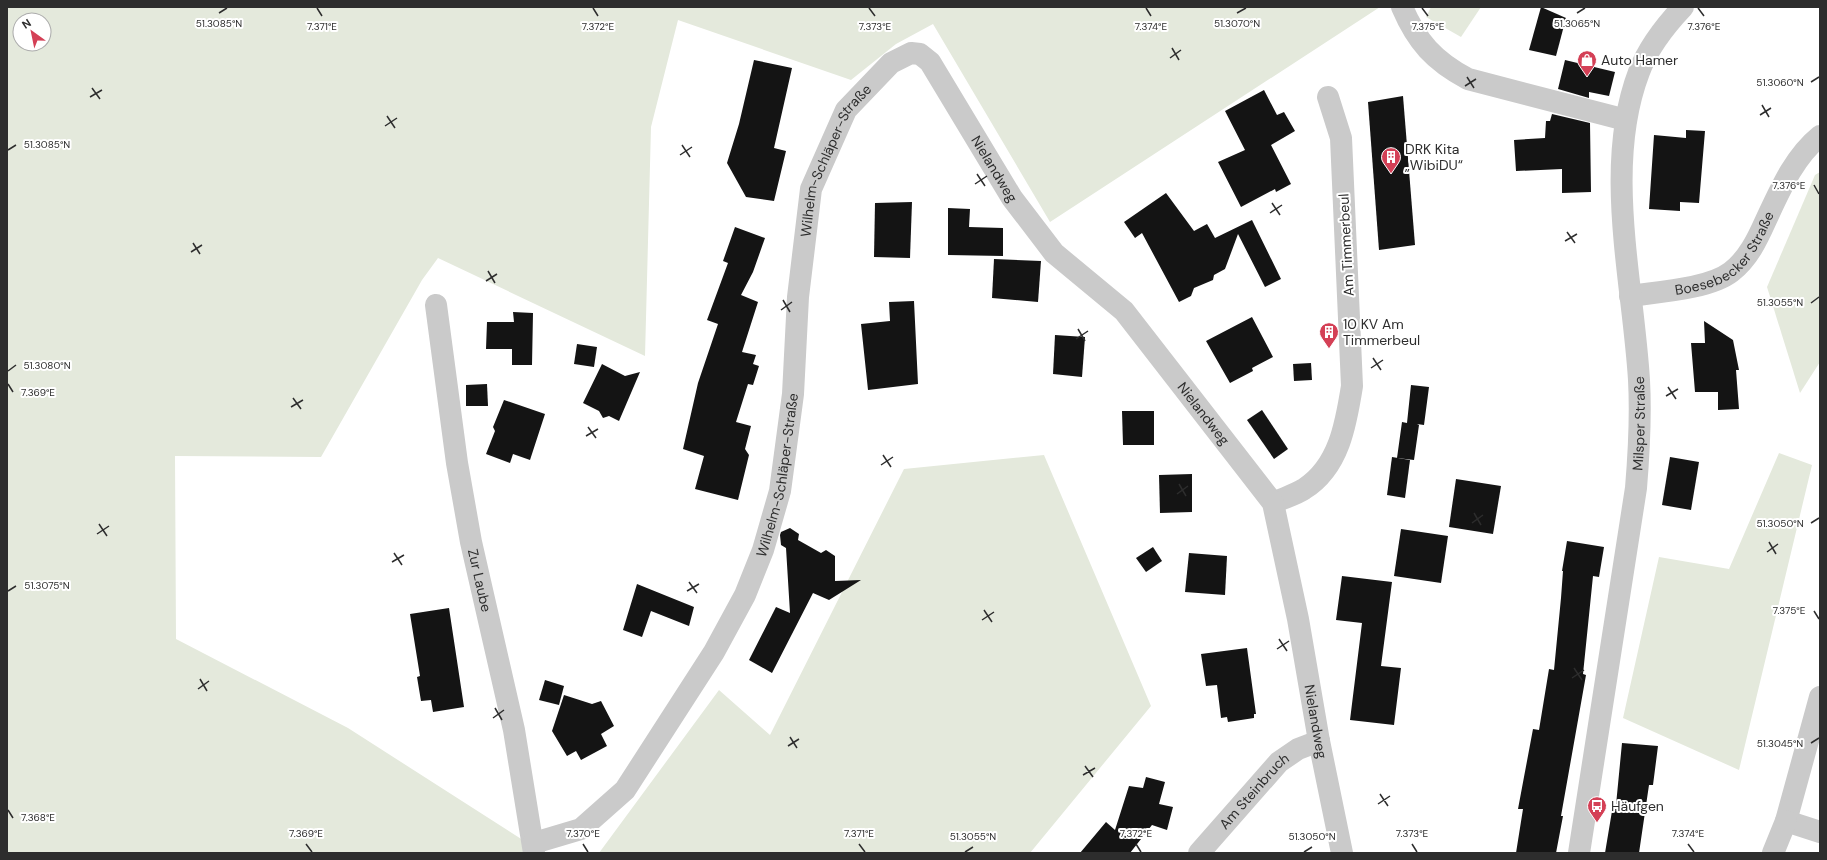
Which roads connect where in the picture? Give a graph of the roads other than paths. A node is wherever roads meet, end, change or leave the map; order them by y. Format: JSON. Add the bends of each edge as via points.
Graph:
{"nodes":[{"id":1,"x":1402,"y":7,"type":"edge"},
{"id":2,"x":1683,"y":7,"type":"edge"},
{"id":3,"x":911,"y":53,"type":"joint"},
{"id":4,"x":1328,"y":97,"type":"dead end"},
{"id":5,"x":1626,"y":120,"type":"junction"},
{"id":6,"x":1820,"y":136,"type":"edge"},
{"id":7,"x":1630,"y":296,"type":"junction"},
{"id":8,"x":436,"y":305,"type":"dead end"},
{"id":9,"x":1273,"y":503,"type":"junction"},
{"id":10,"x":1820,"y":697,"type":"edge"},
{"id":11,"x":1319,"y":741,"type":"junction"},
{"id":12,"x":1786,"y":821,"type":"junction"},
{"id":13,"x":1820,"y":832,"type":"edge"},
{"id":14,"x":534,"y":848,"type":"edge"},
{"id":15,"x":1199,"y":853,"type":"edge"},
{"id":16,"x":1342,"y":853,"type":"edge"},
{"id":17,"x":1579,"y":853,"type":"edge"},
{"id":18,"x":1773,"y":853,"type":"edge"}],
"edges":[{"from":1,"to":5,"type":"street","via":[[1425,48],[1450,69],[1468,79]]},
{"from":2,"to":5,"type":"street","name":"Milsper Straße","via":[[1667,24],[1640,71]]},
{"from":3,"to":9,"type":"street","name":"Nielandweg","via":[[920,54],[930,62],[1012,198],[1054,253],[1124,311]]},
{"from":3,"to":14,"type":"street","name":"Wilhelm-Schläper-Straße","via":[[890,63],[846,110],[811,189],[798,297],[793,394],[780,490],[763,550],[745,595],[714,652],[625,790],[581,829]]},
{"from":4,"to":9,"type":"street","name":"Am Timmerbeul","via":[[1341,138],[1352,386],[1346,422],[1336,453],[1320,477],[1304,490]]},
{"from":5,"to":7,"type":"street","name":"Milsper Straße","via":[[1622,149],[1622,196]]},
{"from":6,"to":7,"type":"street","name":"Boesebecker Straße","via":[[1796,161],[1752,250],[1730,273],[1704,283]]},
{"from":7,"to":17,"type":"street","name":"Milsper Straße","via":[[1639,380],[1640,438],[1636,488]]},
{"from":8,"to":14,"type":"street","name":"Zur Laube","via":[[457,463],[471,542],[514,730]]},
{"from":9,"to":11,"type":"street","name":"Nielandweg","via":[[1298,619]]},
{"from":10,"to":12,"type":"street"},
{"from":11,"to":15,"type":"street","name":"Am Steinbruch","via":[[1298,749],[1279,762]]},
{"from":11,"to":16,"type":"street","name":"Nielandweg"},
{"from":12,"to":13,"type":"street"},
{"from":12,"to":18,"type":"street"}]}
